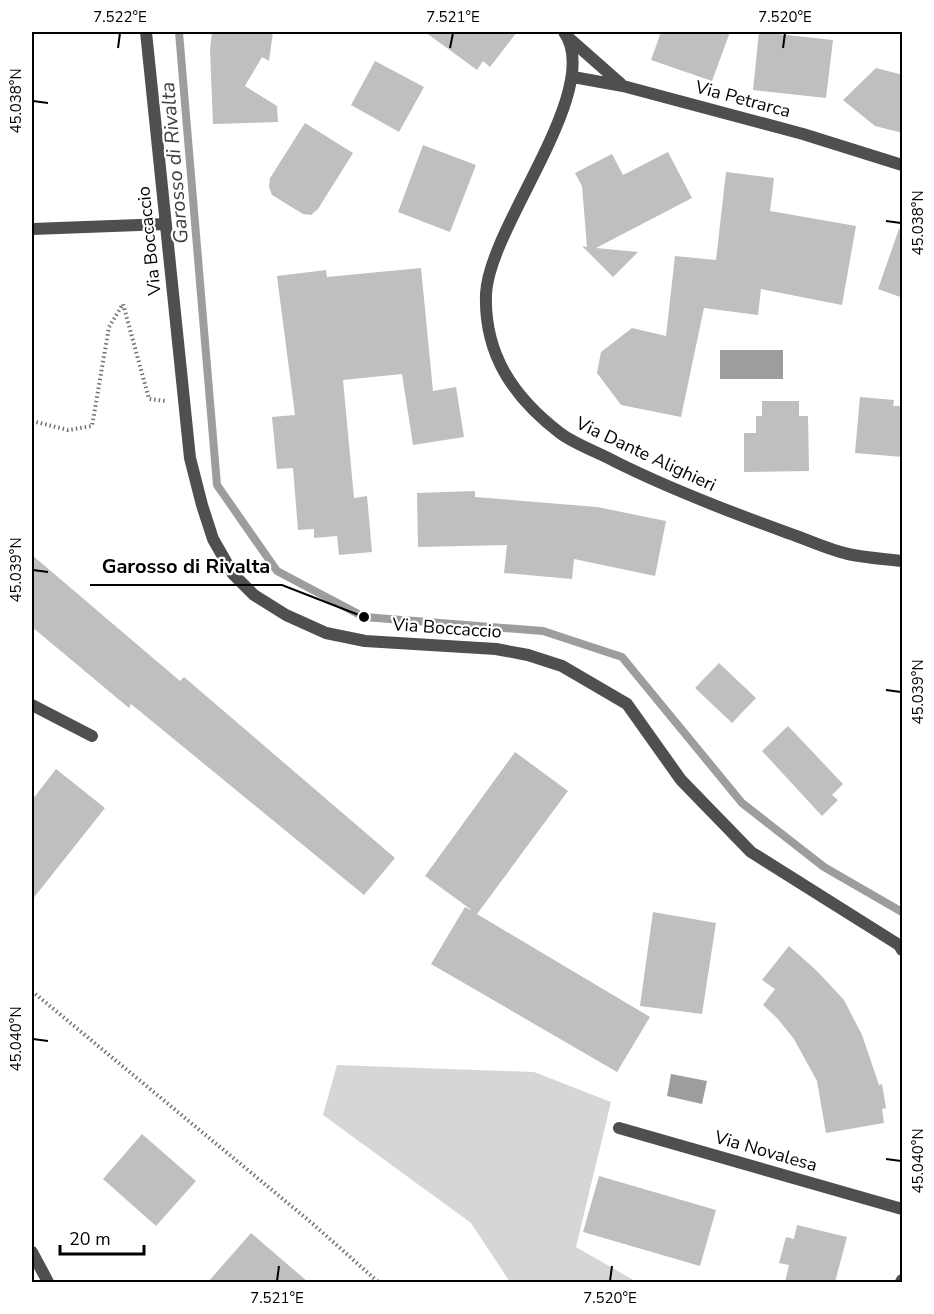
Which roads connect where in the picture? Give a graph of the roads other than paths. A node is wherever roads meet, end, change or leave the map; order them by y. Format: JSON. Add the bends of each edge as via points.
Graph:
{"nodes":[{"id":1,"x":146,"y":32,"type":"edge"},
{"id":2,"x":567,"y":35,"type":"edge"},
{"id":3,"x":573,"y":77,"type":"junction"},
{"id":4,"x":623,"y":86,"type":"junction"},
{"id":5,"x":903,"y":165,"type":"edge"},
{"id":6,"x":166,"y":224,"type":"junction"},
{"id":7,"x":32,"y":229,"type":"edge"},
{"id":8,"x":903,"y":561,"type":"edge"},
{"id":9,"x":32,"y":705,"type":"edge"},
{"id":10,"x":92,"y":736,"type":"dead end"},
{"id":11,"x":903,"y":950,"type":"edge"},
{"id":12,"x":619,"y":1128,"type":"dead end"},
{"id":13,"x":903,"y":1209,"type":"edge"},
{"id":14,"x":32,"y":1252,"type":"edge"},
{"id":15,"x":48,"y":1282,"type":"edge"}],
"edges":[{"from":1,"to":6,"type":"street","name":"Via Boccaccio"},
{"from":2,"to":3,"type":"street","name":"Via Dante Alighieri"},
{"from":2,"to":4,"type":"street"},
{"from":3,"to":4,"type":"street","name":"Via Petrarca"},
{"from":3,"to":8,"type":"street","name":"Via Dante Alighieri","via":[[560,118],[490,271],[487,312],[498,362],[508,380],[561,434],[642,474],[704,502],[851,555]]},
{"from":4,"to":5,"type":"street","name":"Via Petrarca"},
{"from":6,"to":7,"type":"street"},
{"from":6,"to":11,"type":"street","name":"Via Boccaccio","via":[[190,458],[213,538],[233,574],[254,595],[326,633],[365,641],[496,649],[562,666],[627,704],[681,780],[751,852]]},
{"from":9,"to":10,"type":"street"},
{"from":12,"to":13,"type":"street","name":"Via Novalesa"},
{"from":14,"to":15,"type":"street"}]}
